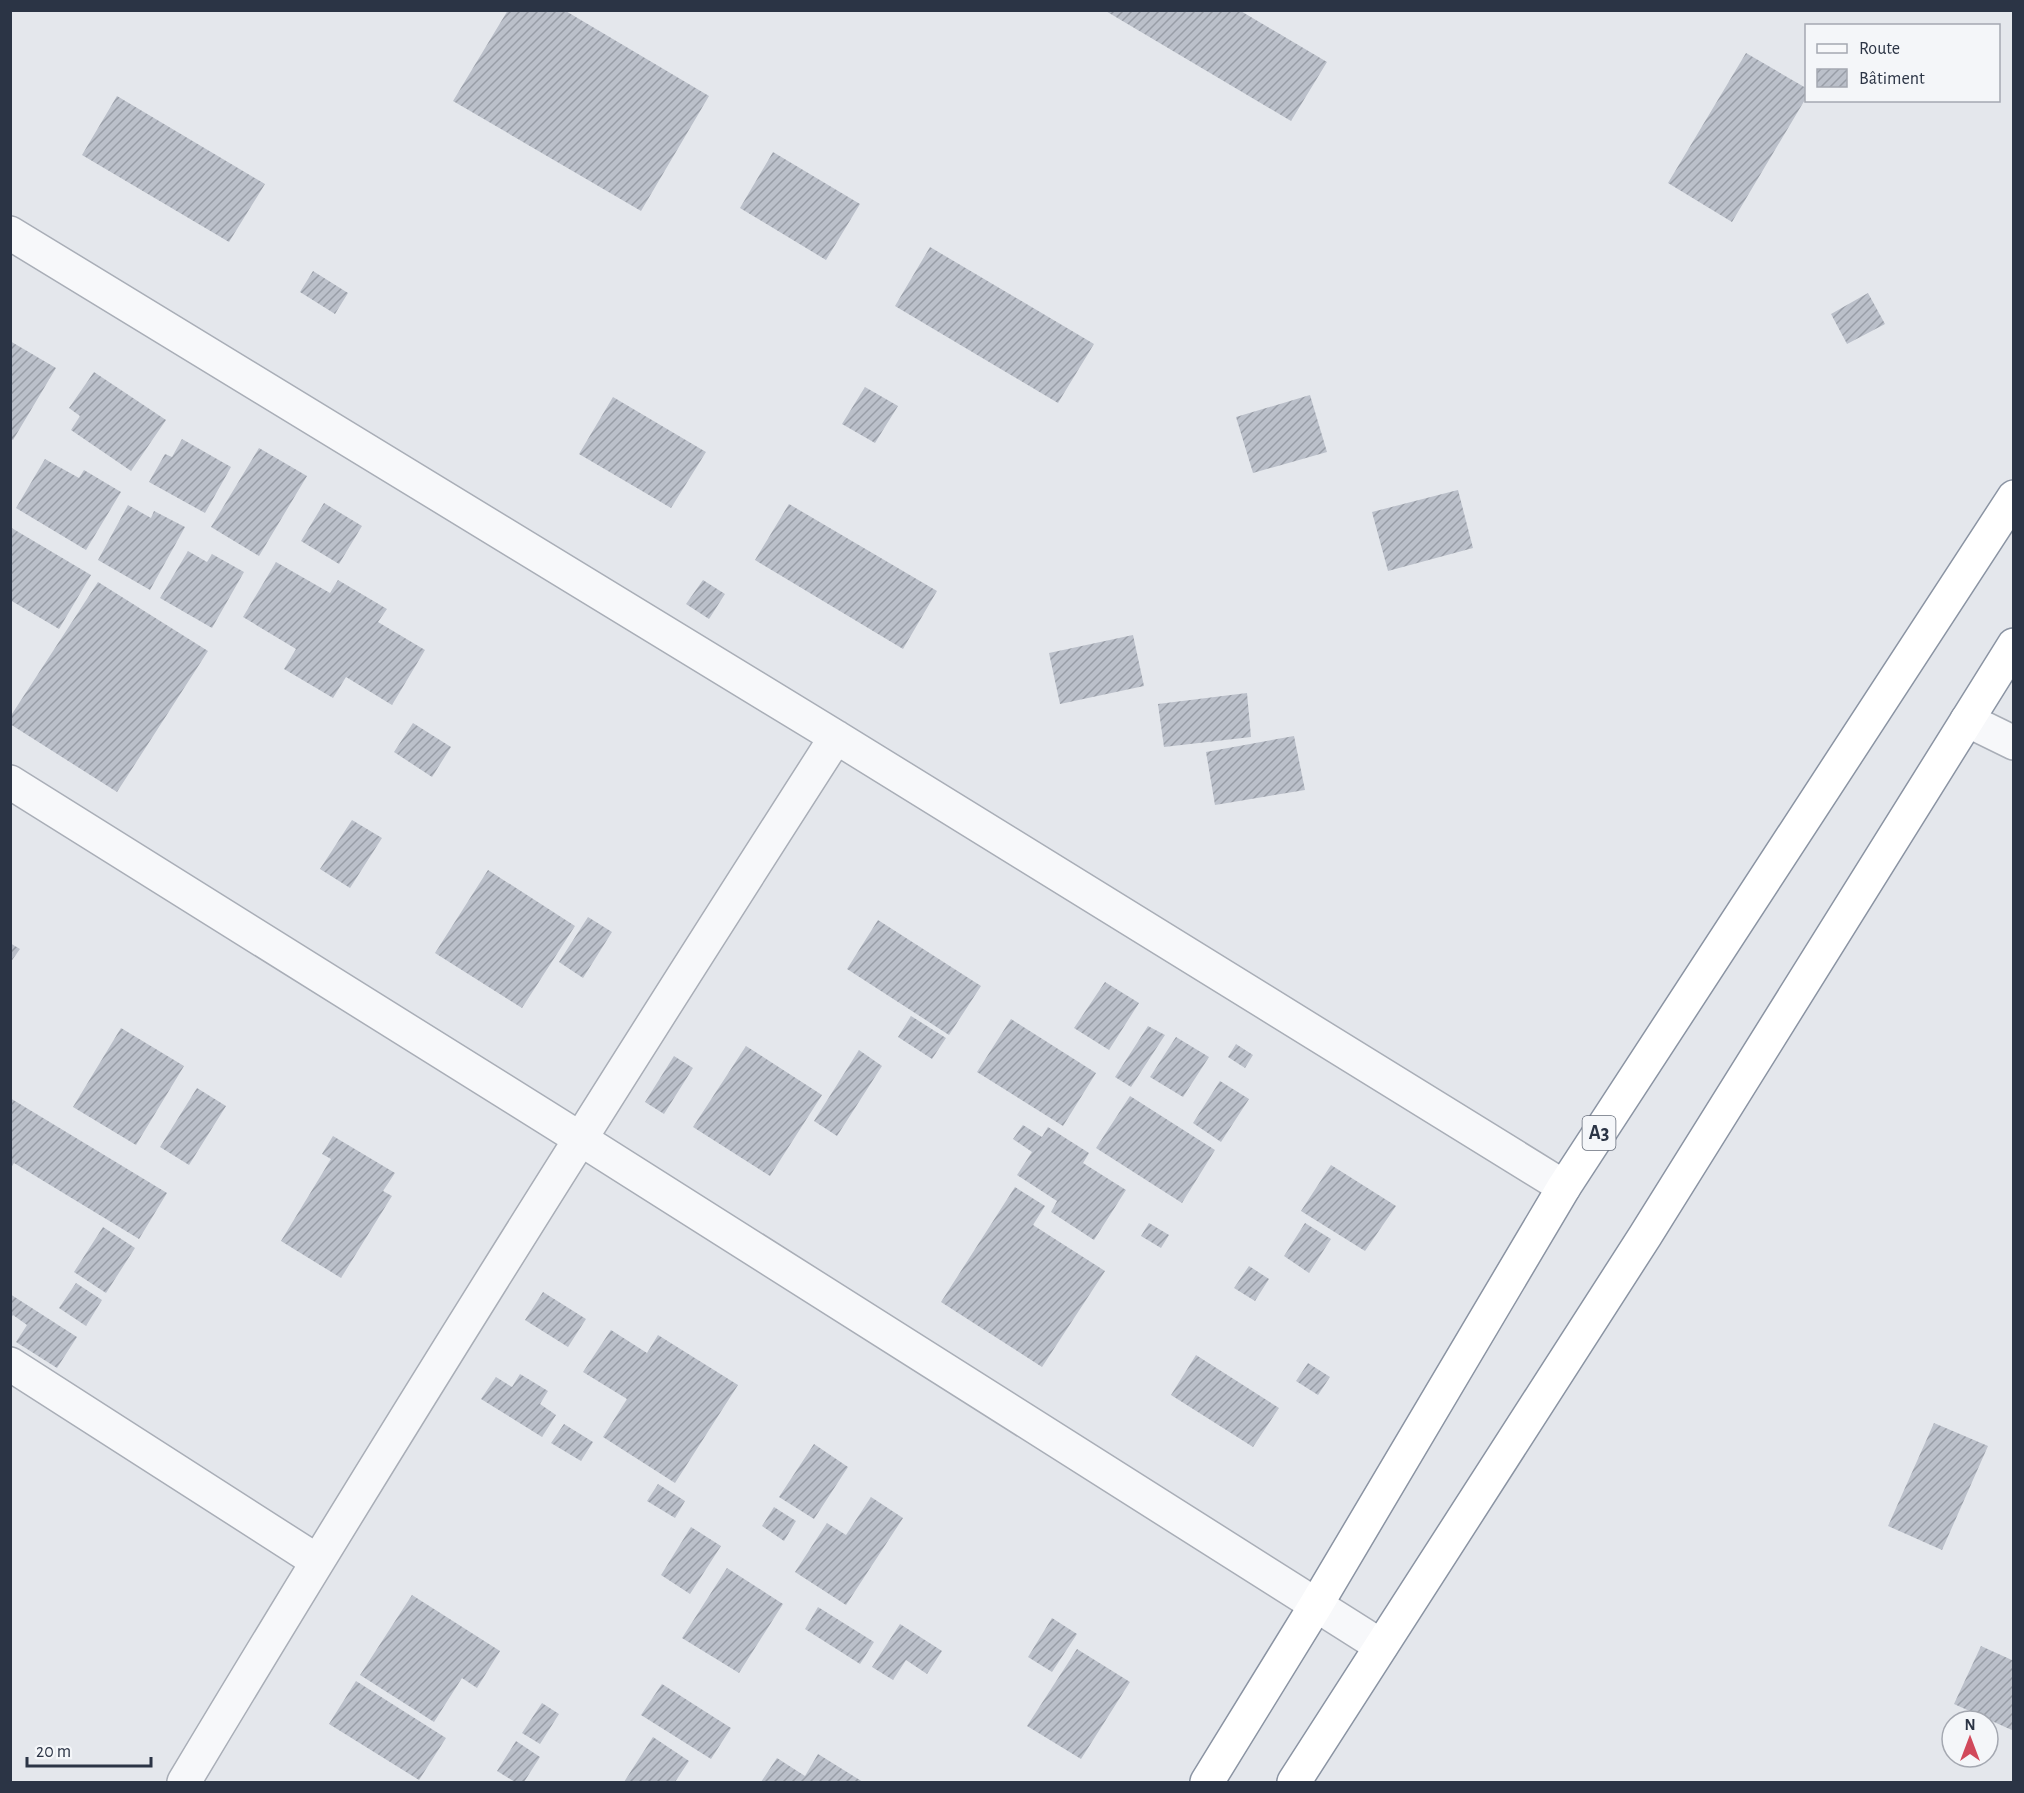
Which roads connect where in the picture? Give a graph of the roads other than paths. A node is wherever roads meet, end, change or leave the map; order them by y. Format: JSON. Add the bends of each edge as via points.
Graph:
{"nodes":[{"id":1,"x":10,"y":233,"type":"edge"},
{"id":2,"x":2013,"y":497,"type":"edge"},
{"id":3,"x":2013,"y":645,"type":"edge"},
{"id":4,"x":1967,"y":720,"type":"junction"},
{"id":5,"x":836,"y":737,"type":"junction"},
{"id":6,"x":2013,"y":743,"type":"edge"},
{"id":7,"x":10,"y":782,"type":"edge"},
{"id":8,"x":579,"y":1138,"type":"junction"},
{"id":9,"x":1564,"y":1187,"type":"junction"},
{"id":10,"x":10,"y":1364,"type":"edge"},
{"id":11,"x":317,"y":1561,"type":"junction"},
{"id":12,"x":1316,"y":1605,"type":"junction"},
{"id":13,"x":1380,"y":1646,"type":"junction"},
{"id":14,"x":184,"y":1782,"type":"edge"},
{"id":15,"x":1207,"y":1782,"type":"edge"},
{"id":16,"x":1294,"y":1782,"type":"edge"}],
"edges":[{"from":1,"to":5,"type":"street"},
{"from":2,"to":9,"type":"highway","number":"A3"},
{"from":3,"to":4,"type":"highway"},
{"from":4,"to":6,"type":"street"},
{"from":4,"to":13,"type":"highway","via":[[1645,1236]]},
{"from":5,"to":8,"type":"street"},
{"from":5,"to":9,"type":"street"},
{"from":7,"to":8,"type":"street"},
{"from":8,"to":11,"type":"street"},
{"from":8,"to":12,"type":"street"},
{"from":9,"to":12,"type":"highway","number":"A3"},
{"from":10,"to":11,"type":"street"},
{"from":11,"to":14,"type":"street"},
{"from":12,"to":13,"type":"street"},
{"from":12,"to":15,"type":"highway","number":"A3"},
{"from":13,"to":16,"type":"highway"}]}
